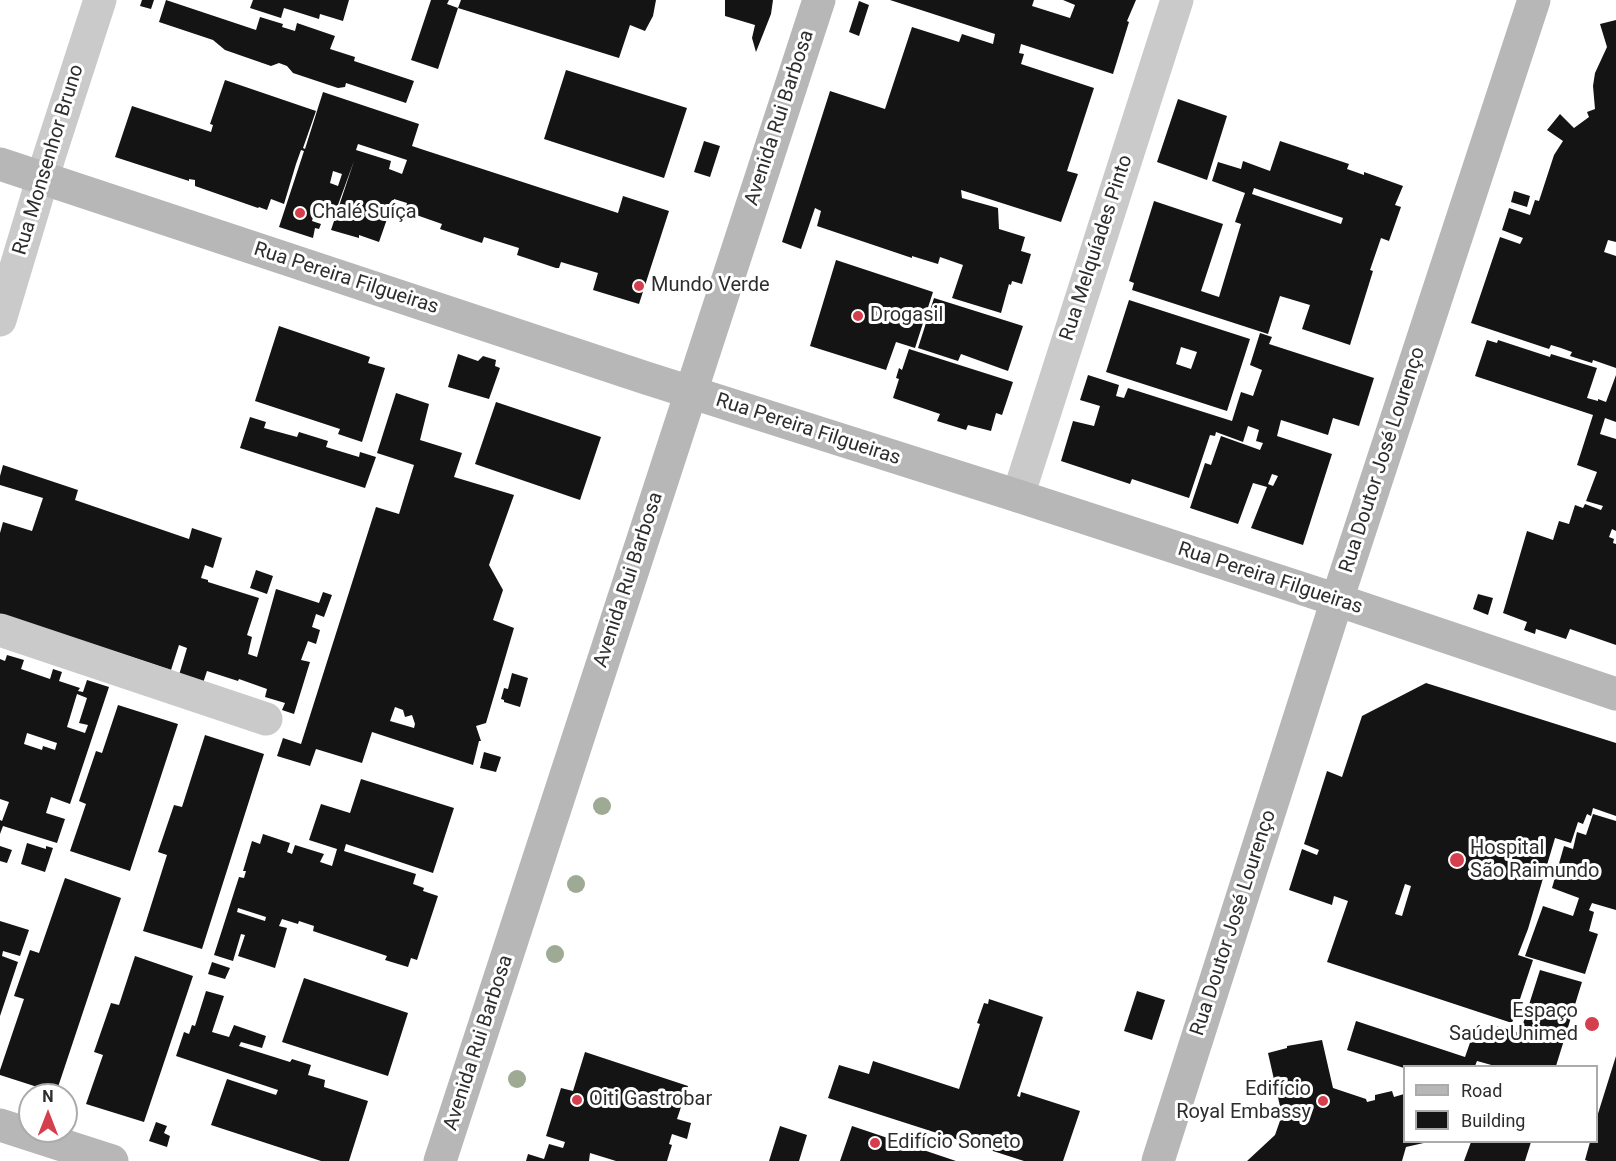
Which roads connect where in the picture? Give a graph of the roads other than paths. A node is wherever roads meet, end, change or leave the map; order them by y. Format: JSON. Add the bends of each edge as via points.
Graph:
{"nodes":[{"id":1,"x":100,"y":0,"type":"edge"},
{"id":2,"x":819,"y":0,"type":"edge"},
{"id":3,"x":1177,"y":0,"type":"edge"},
{"id":4,"x":1534,"y":0,"type":"edge"},
{"id":5,"x":0,"y":164,"type":"edge"},
{"id":6,"x":43,"y":178,"type":"junction"},
{"id":7,"x":0,"y":320,"type":"edge"},
{"id":8,"x":690,"y":392,"type":"junction"},
{"id":9,"x":1018,"y":496,"type":"junction"},
{"id":10,"x":1336,"y":600,"type":"junction"},
{"id":11,"x":0,"y":630,"type":"edge"},
{"id":12,"x":1616,"y":694,"type":"edge"},
{"id":13,"x":266,"y":719,"type":"dead end"},
{"id":14,"x":0,"y":1125,"type":"edge"},
{"id":15,"x":112,"y":1161,"type":"edge"},
{"id":16,"x":440,"y":1161,"type":"edge"},
{"id":17,"x":1158,"y":1161,"type":"edge"}],
"edges":[{"from":1,"to":6,"type":"street","name":"Rua Monsenhor Bruno"},
{"from":2,"to":8,"type":"street","name":"Avenida Rui Barbosa"},
{"from":3,"to":9,"type":"street","name":"Rua Melquíades Pinto"},
{"from":4,"to":10,"type":"street","name":"Rua Doutor José Lourenço"},
{"from":5,"to":6,"type":"street","name":"Rua Pereira Filgueiras"},
{"from":6,"to":7,"type":"street","name":"Rua Monsenhor Bruno"},
{"from":6,"to":8,"type":"street","name":"Rua Pereira Filgueiras"},
{"from":8,"to":9,"type":"street","name":"Rua Pereira Filgueiras"},
{"from":8,"to":16,"type":"street","name":"Avenida Rui Barbosa"},
{"from":9,"to":10,"type":"street","name":"Rua Pereira Filgueiras"},
{"from":10,"to":12,"type":"street","name":"Rua Pereira Filgueiras"},
{"from":10,"to":17,"type":"street","name":"Rua Doutor José Lourenço"},
{"from":11,"to":13,"type":"street"},
{"from":14,"to":15,"type":"street"}]}
